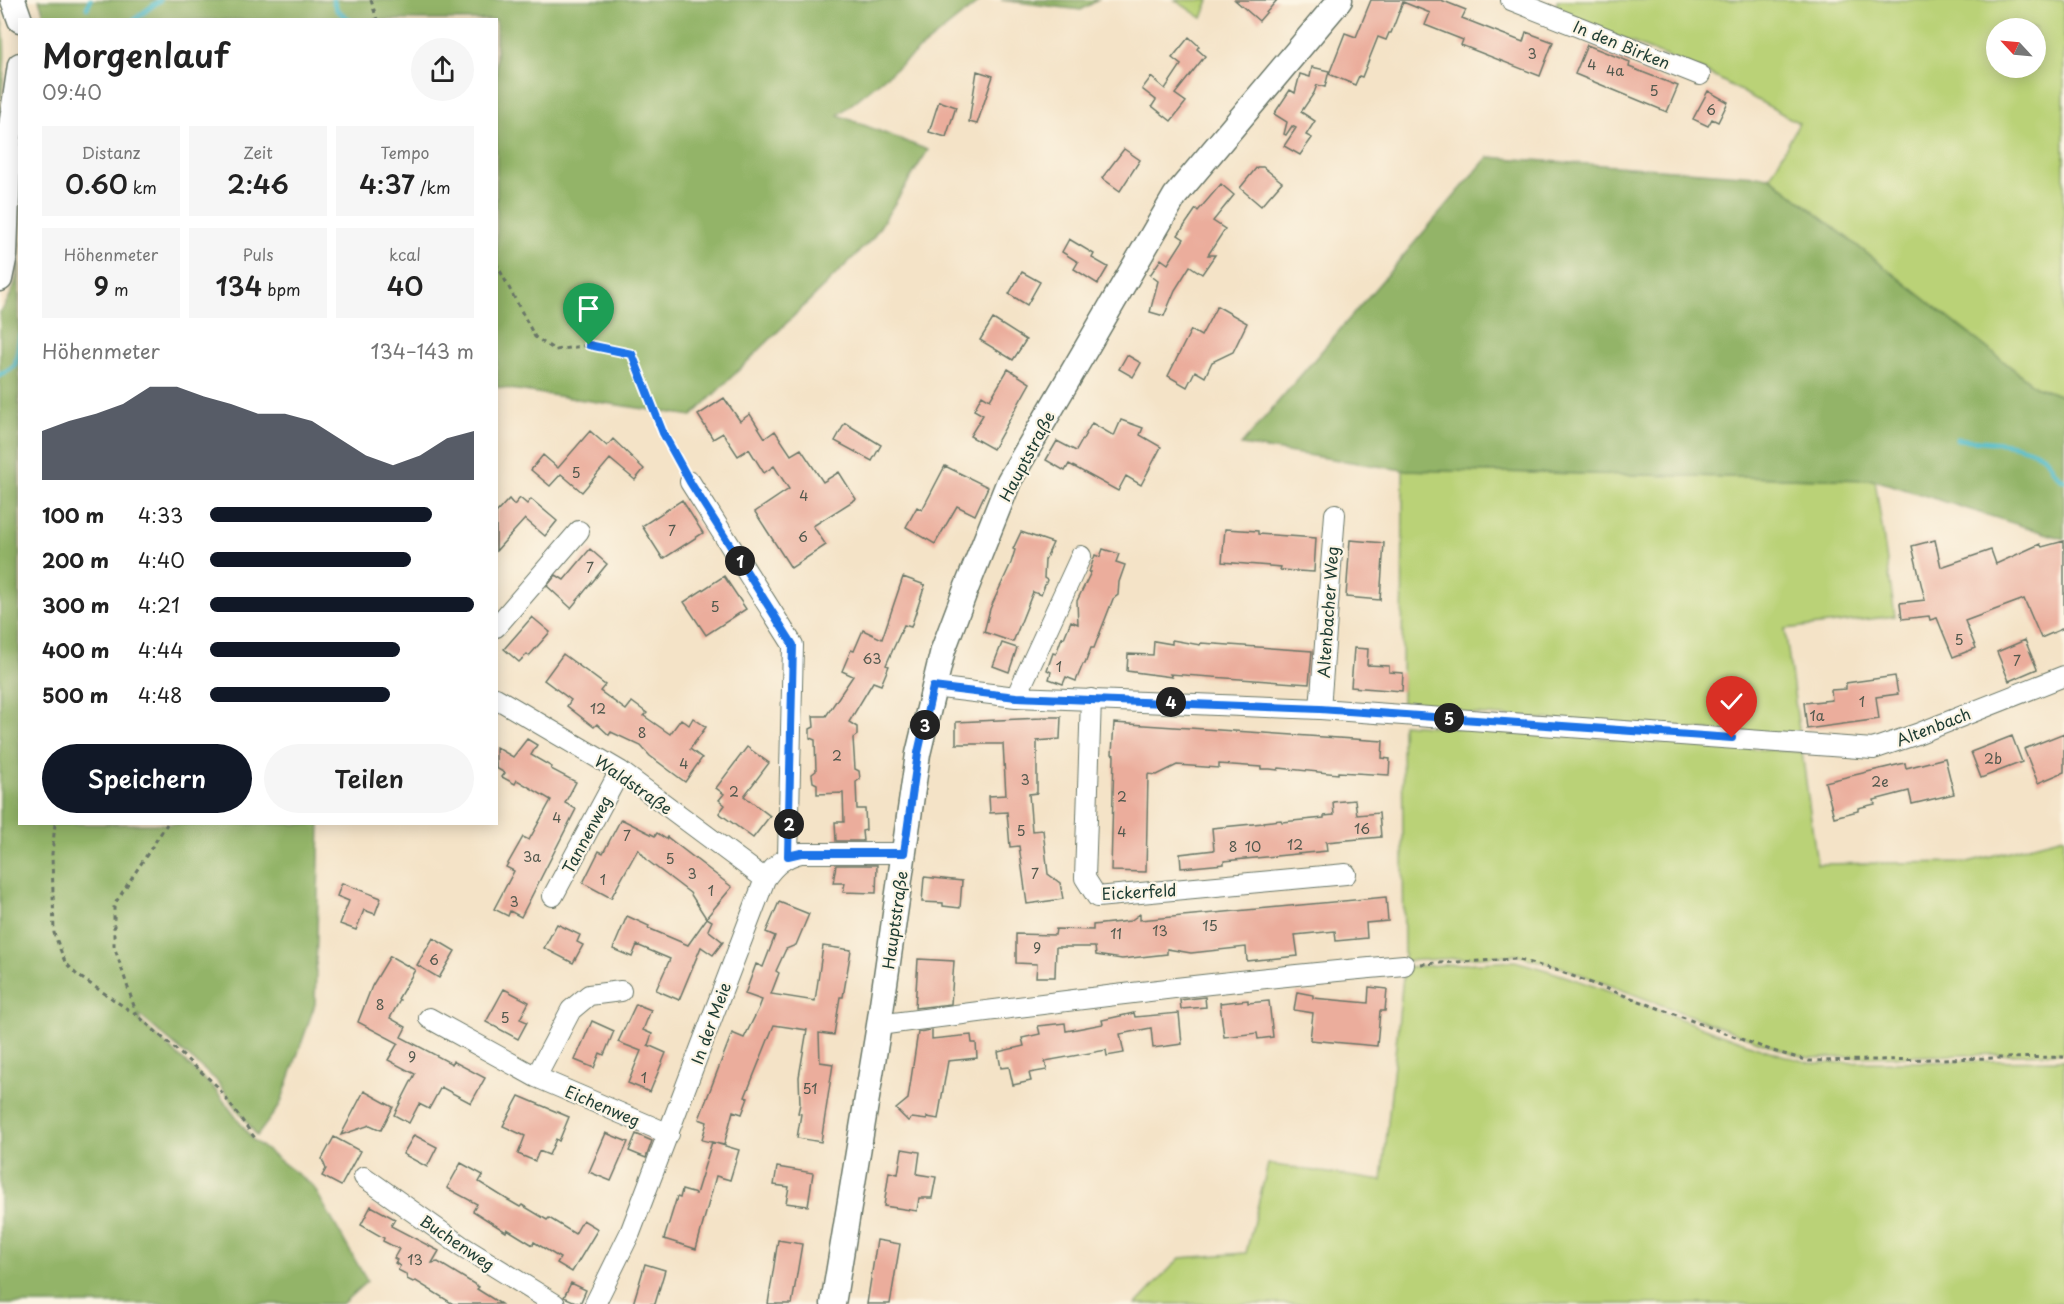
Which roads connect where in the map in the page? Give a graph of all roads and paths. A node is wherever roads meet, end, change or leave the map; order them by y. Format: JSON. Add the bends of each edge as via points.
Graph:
{"nodes":[{"id":1,"x":13,"y":0,"type":"edge"},
{"id":2,"x":371,"y":0,"type":"edge"},
{"id":3,"x":1340,"y":0,"type":"edge"},
{"id":4,"x":1511,"y":0,"type":"edge"},
{"id":5,"x":19,"y":18,"type":"edge"},
{"id":6,"x":377,"y":18,"type":"edge"},
{"id":7,"x":1700,"y":75,"type":"dead end"},
{"id":8,"x":18,"y":79,"type":"edge"},
{"id":9,"x":498,"y":267,"type":"edge"},
{"id":10,"x":0,"y":279,"type":"edge"},
{"id":11,"x":690,"y":482,"type":"joint"},
{"id":12,"x":1335,"y":514,"type":"dead end"},
{"id":13,"x":579,"y":531,"type":"dead end"},
{"id":14,"x":1081,"y":556,"type":"dead end"},
{"id":15,"x":498,"y":625,"type":"edge"},
{"id":16,"x":2064,"y":676,"type":"edge"},
{"id":17,"x":933,"y":687,"type":"junction"},
{"id":18,"x":1016,"y":697,"type":"junction"},
{"id":19,"x":498,"y":699,"type":"edge"},
{"id":20,"x":1091,"y":699,"type":"junction"},
{"id":21,"x":1320,"y":709,"type":"junction"},
{"id":22,"x":620,"y":771,"type":"junction"},
{"id":23,"x":55,"y":825,"type":"edge"},
{"id":24,"x":166,"y":825,"type":"edge"},
{"id":25,"x":904,"y":853,"type":"junction"},
{"id":26,"x":788,"y":856,"type":"junction"},
{"id":27,"x":1346,"y":874,"type":"dead end"},
{"id":28,"x":765,"y":879,"type":"junction"},
{"id":29,"x":553,"y":896,"type":"dead end"},
{"id":30,"x":1404,"y":965,"type":"joint"},
{"id":31,"x":621,"y":991,"type":"dead end"},
{"id":32,"x":138,"y":1016,"type":"junction"},
{"id":33,"x":429,"y":1018,"type":"dead end"},
{"id":34,"x":879,"y":1025,"type":"junction"},
{"id":35,"x":2064,"y":1057,"type":"edge"},
{"id":36,"x":536,"y":1077,"type":"junction"},
{"id":37,"x":669,"y":1134,"type":"junction"},
{"id":38,"x":257,"y":1141,"type":"dead end"},
{"id":39,"x":364,"y":1177,"type":"dead end"},
{"id":40,"x":555,"y":1304,"type":"edge"},
{"id":41,"x":596,"y":1304,"type":"edge"},
{"id":42,"x":833,"y":1304,"type":"edge"}],
"edges":[{"from":1,"to":5,"type":"main road"},
{"from":2,"to":6,"type":"path"},
{"from":3,"to":17,"type":"main road","name":"Hauptstraße","via":[[1175,196],[1009,481],[943,650]]},
{"from":4,"to":7,"type":"street","name":"In den Birken"},
{"from":8,"to":10,"type":"main road","via":[[9,140]]},
{"from":9,"to":11,"type":"path","via":[[535,337],[555,350],[589,345],[632,354],[663,433]]},
{"from":11,"to":26,"type":"street","via":[[793,645]]},
{"from":12,"to":21,"type":"street","name":"Altenbacher Weg"},
{"from":13,"to":15,"type":"street"},
{"from":14,"to":18,"type":"street"},
{"from":16,"to":21,"type":"street","name":"Altenbach","via":[[1873,749]]},
{"from":17,"to":18,"type":"street"},
{"from":17,"to":25,"type":"main road","name":"Hauptstraße","via":[[918,753]]},
{"from":18,"to":20,"type":"street"},
{"from":19,"to":22,"type":"street","name":"Waldstraße"},
{"from":20,"to":21,"type":"street"},
{"from":20,"to":27,"type":"street","name":"Eickerfeld","via":[[1084,878],[1097,897]]},
{"from":22,"to":28,"type":"street","name":"Waldstraße"},
{"from":22,"to":29,"type":"street","name":"Tannenweg"},
{"from":23,"to":32,"type":"path","via":[[54,933],[65,962],[77,975]]},
{"from":24,"to":32,"type":"path","via":[[114,904],[114,946]]},
{"from":25,"to":26,"type":"street"},
{"from":25,"to":34,"type":"main road","name":"Hauptstraße"},
{"from":26,"to":28,"type":"street","name":"In der Meie"},
{"from":28,"to":37,"type":"street","name":"In der Meie"},
{"from":30,"to":34,"type":"street","via":[[1111,994]]},
{"from":30,"to":35,"type":"path","via":[[1516,959],[1809,1061]]},
{"from":31,"to":36,"type":"street","via":[[589,995],[571,1010]]},
{"from":32,"to":38,"type":"path","via":[[216,1086]]},
{"from":33,"to":36,"type":"street","name":"Eichenweg"},
{"from":34,"to":42,"type":"main road","name":"Hauptstraße"},
{"from":36,"to":37,"type":"street","name":"Eichenweg"},
{"from":37,"to":41,"type":"street","name":"In der Meie","via":[[630,1233]]},
{"from":39,"to":40,"type":"street","name":"Buchenweg","via":[[460,1245]]}]}
